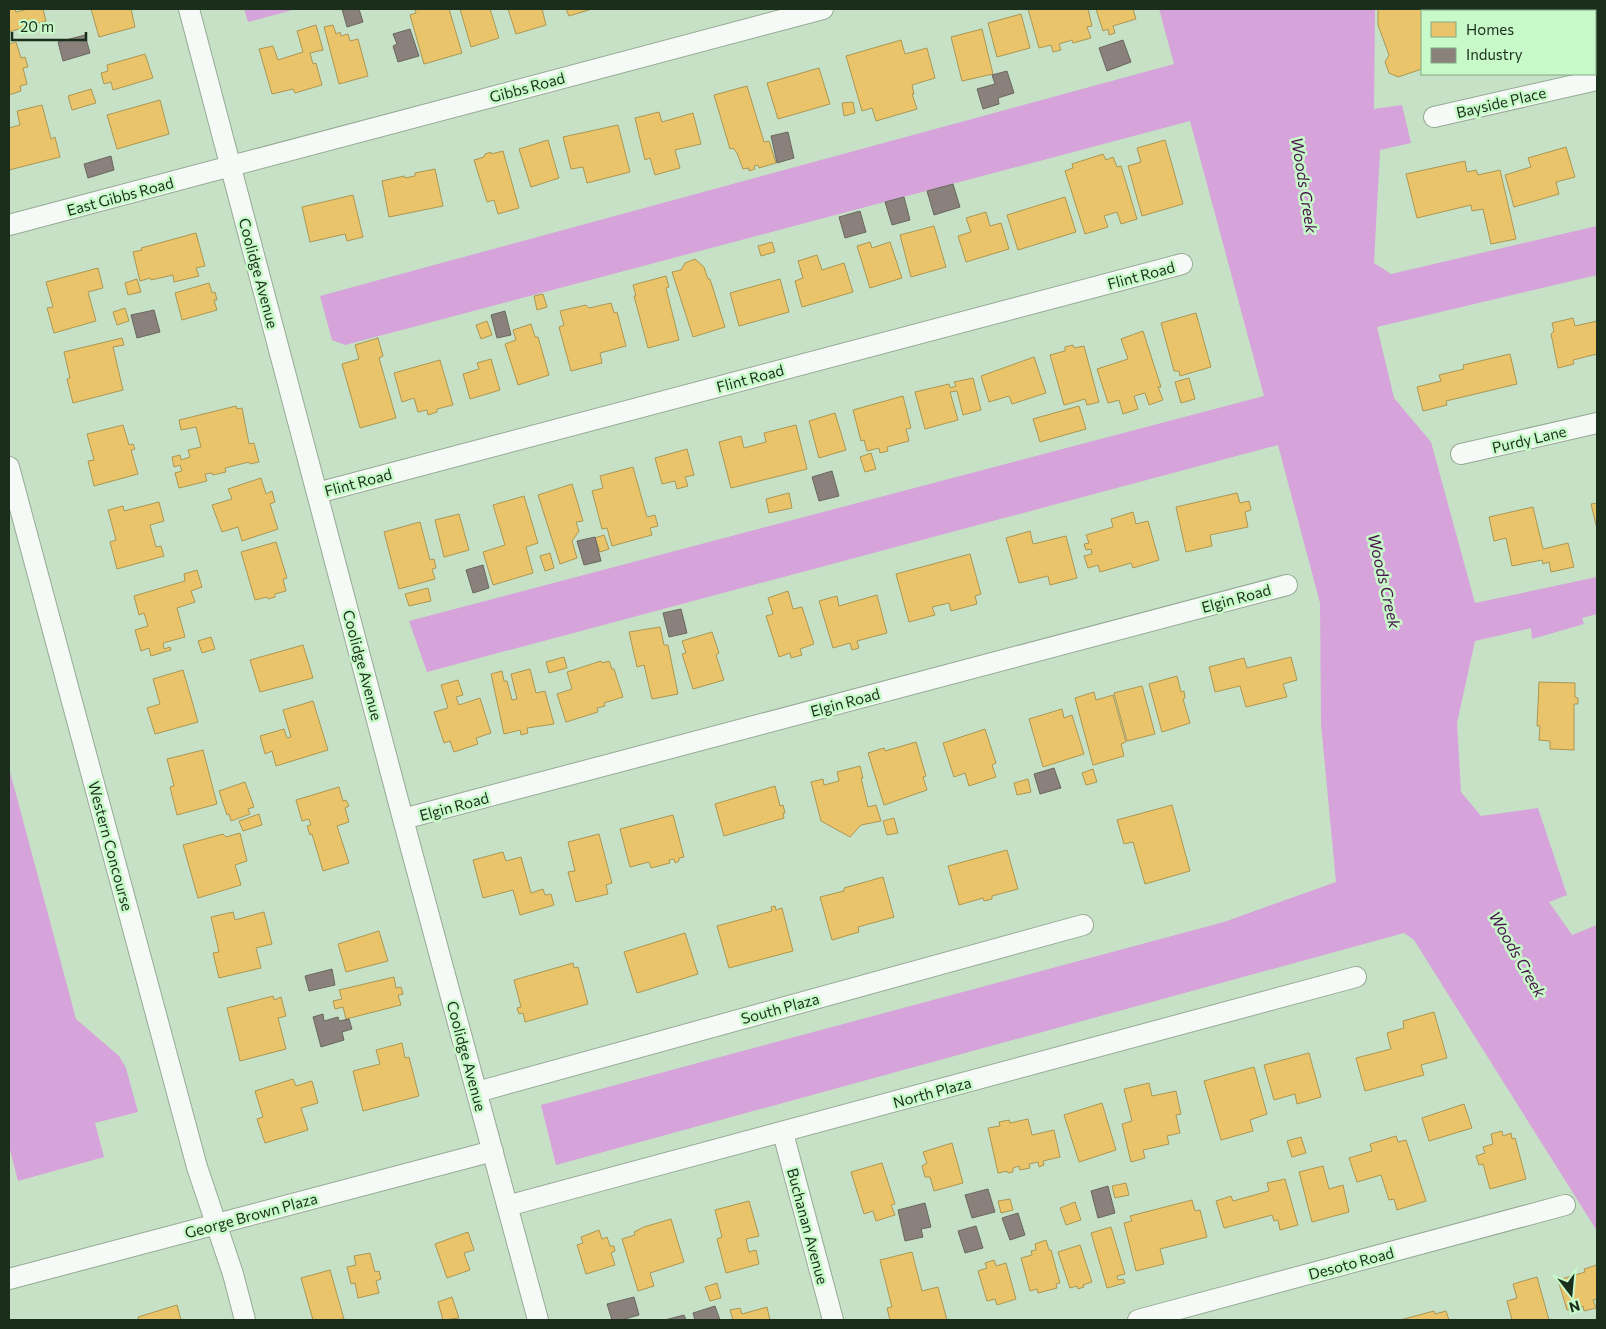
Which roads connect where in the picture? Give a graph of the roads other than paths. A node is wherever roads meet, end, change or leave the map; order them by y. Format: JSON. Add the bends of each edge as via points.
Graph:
{"nodes":[{"id":1,"x":189,"y":9,"type":"edge"},
{"id":2,"x":823,"y":9,"type":"edge"},
{"id":3,"x":1597,"y":80,"type":"edge"},
{"id":4,"x":1434,"y":117,"type":"dead end"},
{"id":5,"x":231,"y":166,"type":"junction"},
{"id":6,"x":9,"y":225,"type":"edge"},
{"id":7,"x":1182,"y":264,"type":"dead end"},
{"id":8,"x":1597,"y":423,"type":"edge"},
{"id":9,"x":1461,"y":454,"type":"dead end"},
{"id":10,"x":9,"y":467,"type":"edge"},
{"id":11,"x":317,"y":492,"type":"junction"},
{"id":12,"x":1287,"y":585,"type":"dead end"},
{"id":13,"x":403,"y":820,"type":"junction"},
{"id":14,"x":1083,"y":925,"type":"dead end"},
{"id":15,"x":1356,"y":977,"type":"dead end"},
{"id":16,"x":477,"y":1092,"type":"junction"},
{"id":17,"x":783,"y":1132,"type":"junction"},
{"id":18,"x":493,"y":1151,"type":"junction"},
{"id":19,"x":508,"y":1206,"type":"junction"},
{"id":20,"x":1565,"y":1206,"type":"dead end"},
{"id":21,"x":216,"y":1224,"type":"junction"},
{"id":22,"x":9,"y":1279,"type":"edge"},
{"id":23,"x":245,"y":1320,"type":"edge"},
{"id":24,"x":538,"y":1320,"type":"edge"},
{"id":25,"x":833,"y":1320,"type":"edge"},
{"id":26,"x":1138,"y":1320,"type":"edge"}],
"edges":[{"from":1,"to":5,"type":"street","name":"Coolidge Avenue"},
{"from":2,"to":5,"type":"street","name":"Gibbs Road"},
{"from":3,"to":4,"type":"street","name":"Bayside Place"},
{"from":5,"to":6,"type":"street","name":"East Gibbs Road"},
{"from":5,"to":11,"type":"street","name":"Coolidge Avenue"},
{"from":7,"to":11,"type":"street","name":"Flint Road"},
{"from":8,"to":9,"type":"street","name":"Purdy Lane"},
{"from":10,"to":21,"type":"street","name":"Western Concourse","via":[[192,1148]]},
{"from":11,"to":13,"type":"street","name":"Coolidge Avenue"},
{"from":12,"to":13,"type":"street","name":"Elgin Road"},
{"from":13,"to":16,"type":"street","name":"Coolidge Avenue"},
{"from":14,"to":16,"type":"street","name":"South Plaza"},
{"from":15,"to":17,"type":"street","name":"North Plaza"},
{"from":16,"to":18,"type":"street","name":"Coolidge Avenue"},
{"from":17,"to":19,"type":"street","name":"North Plaza"},
{"from":17,"to":25,"type":"street","name":"Buchanan Avenue"},
{"from":18,"to":19,"type":"street","name":"Coolidge Avenue"},
{"from":18,"to":21,"type":"street","name":"George Brown Plaza"},
{"from":19,"to":24,"type":"street","name":"Coolidge Avenue"},
{"from":20,"to":26,"type":"street","name":"Desoto Road"},
{"from":21,"to":22,"type":"street","name":"George Brown Plaza"},
{"from":21,"to":23,"type":"street","name":"Western Concourse"}]}
